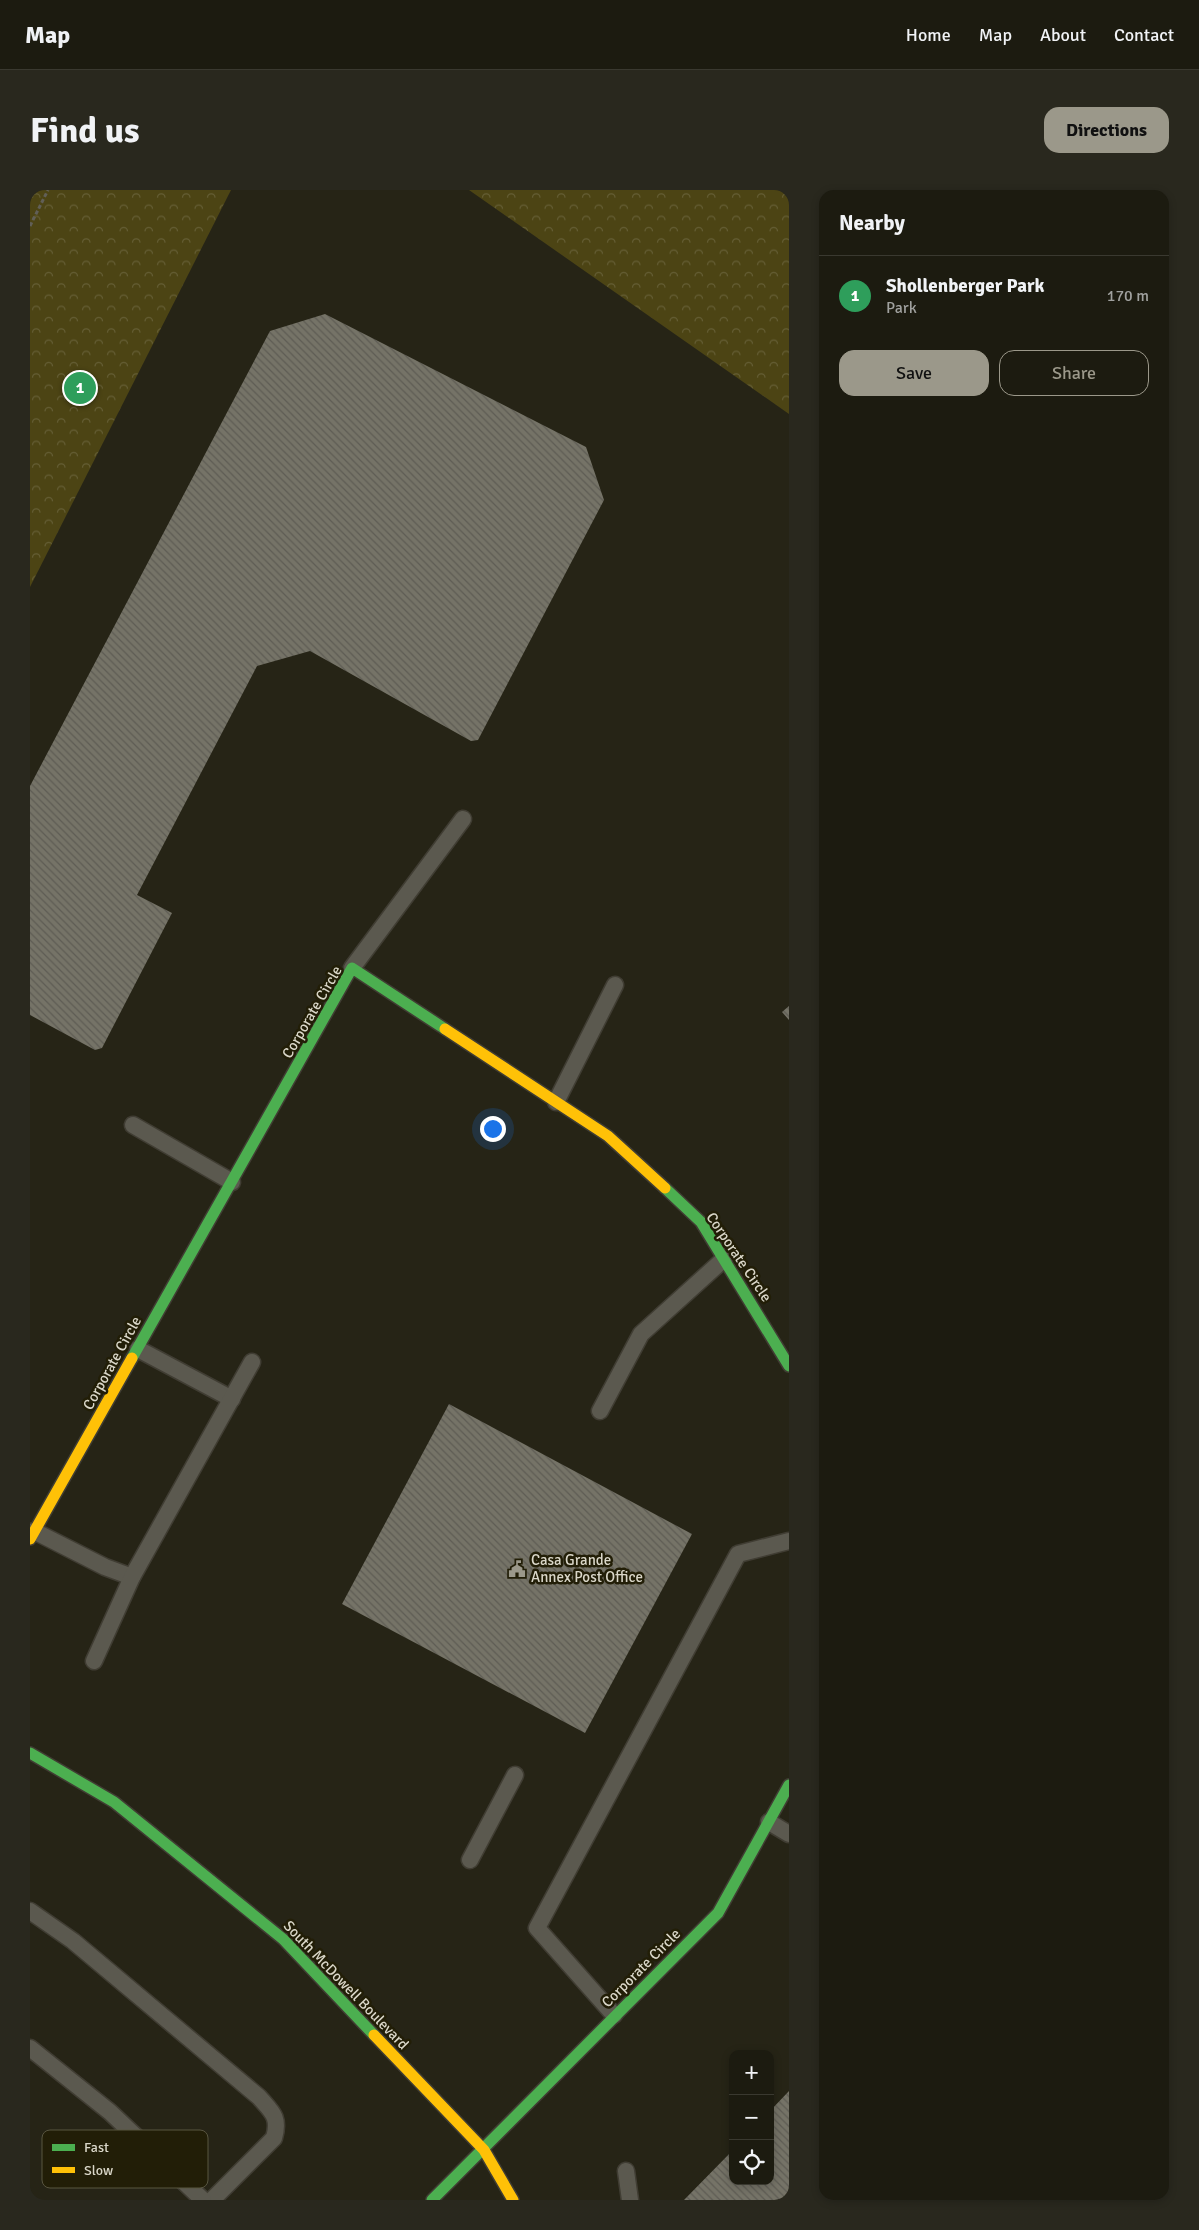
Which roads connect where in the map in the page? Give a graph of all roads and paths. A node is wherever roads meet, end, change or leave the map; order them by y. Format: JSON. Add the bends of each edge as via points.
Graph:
{"nodes":[{"id":1,"x":48,"y":190,"type":"edge"},
{"id":2,"x":30,"y":226,"type":"edge"},
{"id":3,"x":463,"y":819,"type":"dead end"},
{"id":4,"x":352,"y":968,"type":"junction"},
{"id":5,"x":615,"y":985,"type":"dead end"},
{"id":6,"x":556,"y":1102,"type":"junction"},
{"id":7,"x":133,"y":1124,"type":"dead end"},
{"id":8,"x":232,"y":1182,"type":"junction"},
{"id":9,"x":724,"y":1259,"type":"junction"},
{"id":10,"x":784,"y":1346,"type":"edge"},
{"id":11,"x":138,"y":1349,"type":"junction"},
{"id":12,"x":252,"y":1362,"type":"dead end"},
{"id":13,"x":789,"y":1366,"type":"edge"},
{"id":14,"x":232,"y":1399,"type":"junction"},
{"id":15,"x":600,"y":1411,"type":"dead end"},
{"id":16,"x":32,"y":1535,"type":"edge"},
{"id":17,"x":789,"y":1541,"type":"edge"},
{"id":18,"x":132,"y":1576,"type":"junction"},
{"id":19,"x":94,"y":1661,"type":"dead end"},
{"id":20,"x":30,"y":1753,"type":"edge"},
{"id":21,"x":515,"y":1775,"type":"dead end"},
{"id":22,"x":789,"y":1785,"type":"edge"},
{"id":23,"x":769,"y":1822,"type":"junction"},
{"id":24,"x":789,"y":1834,"type":"edge"},
{"id":25,"x":470,"y":1860,"type":"dead end"},
{"id":26,"x":30,"y":1910,"type":"edge"},
{"id":27,"x":614,"y":2015,"type":"junction"},
{"id":28,"x":30,"y":2048,"type":"edge"},
{"id":29,"x":129,"y":2130,"type":"edge"},
{"id":30,"x":484,"y":2150,"type":"junction"},
{"id":31,"x":626,"y":2170,"type":"dead end"},
{"id":32,"x":190,"y":2188,"type":"edge"},
{"id":33,"x":203,"y":2200,"type":"edge"},
{"id":34,"x":212,"y":2200,"type":"edge"},
{"id":35,"x":432,"y":2200,"type":"edge"},
{"id":36,"x":513,"y":2200,"type":"edge"},
{"id":37,"x":630,"y":2200,"type":"edge"}],
"edges":[{"from":1,"to":2,"type":"path"},
{"from":3,"to":4,"type":"lane"},
{"from":4,"to":6,"type":"street","name":"Corporate Circle"},
{"from":4,"to":8,"type":"street","name":"Corporate Circle"},
{"from":5,"to":6,"type":"lane"},
{"from":6,"to":9,"type":"street","name":"Corporate Circle","via":[[608,1136],[700,1222]]},
{"from":7,"to":8,"type":"lane"},
{"from":8,"to":11,"type":"street","name":"Corporate Circle"},
{"from":9,"to":10,"type":"street","name":"Corporate Circle"},
{"from":9,"to":15,"type":"lane","via":[[641,1334]]},
{"from":10,"to":13,"type":"street","name":"Corporate Circle"},
{"from":11,"to":14,"type":"lane"},
{"from":11,"to":16,"type":"street","name":"Corporate Circle"},
{"from":12,"to":14,"type":"lane"},
{"from":14,"to":18,"type":"lane"},
{"from":16,"to":18,"type":"lane"},
{"from":17,"to":27,"type":"lane","via":[[738,1554],[537,1928]]},
{"from":18,"to":19,"type":"lane"},
{"from":20,"to":30,"type":"street","name":"South McDowell Boulevard","via":[[114,1802],[283,1939]]},
{"from":21,"to":25,"type":"lane"},
{"from":22,"to":23,"type":"street","name":"Corporate Circle"},
{"from":23,"to":24,"type":"lane"},
{"from":23,"to":27,"type":"street","name":"Corporate Circle","via":[[718,1913]]},
{"from":26,"to":34,"type":"lane","via":[[81,1947],[259,2097],[273,2114],[277,2125],[274,2138]]},
{"from":27,"to":30,"type":"street","name":"Corporate Circle"},
{"from":28,"to":29,"type":"lane"},
{"from":30,"to":35,"type":"street","name":"Corporate Circle"},
{"from":30,"to":36,"type":"street","name":"South McDowell Boulevard"},
{"from":31,"to":37,"type":"lane"},
{"from":32,"to":33,"type":"lane"}]}
